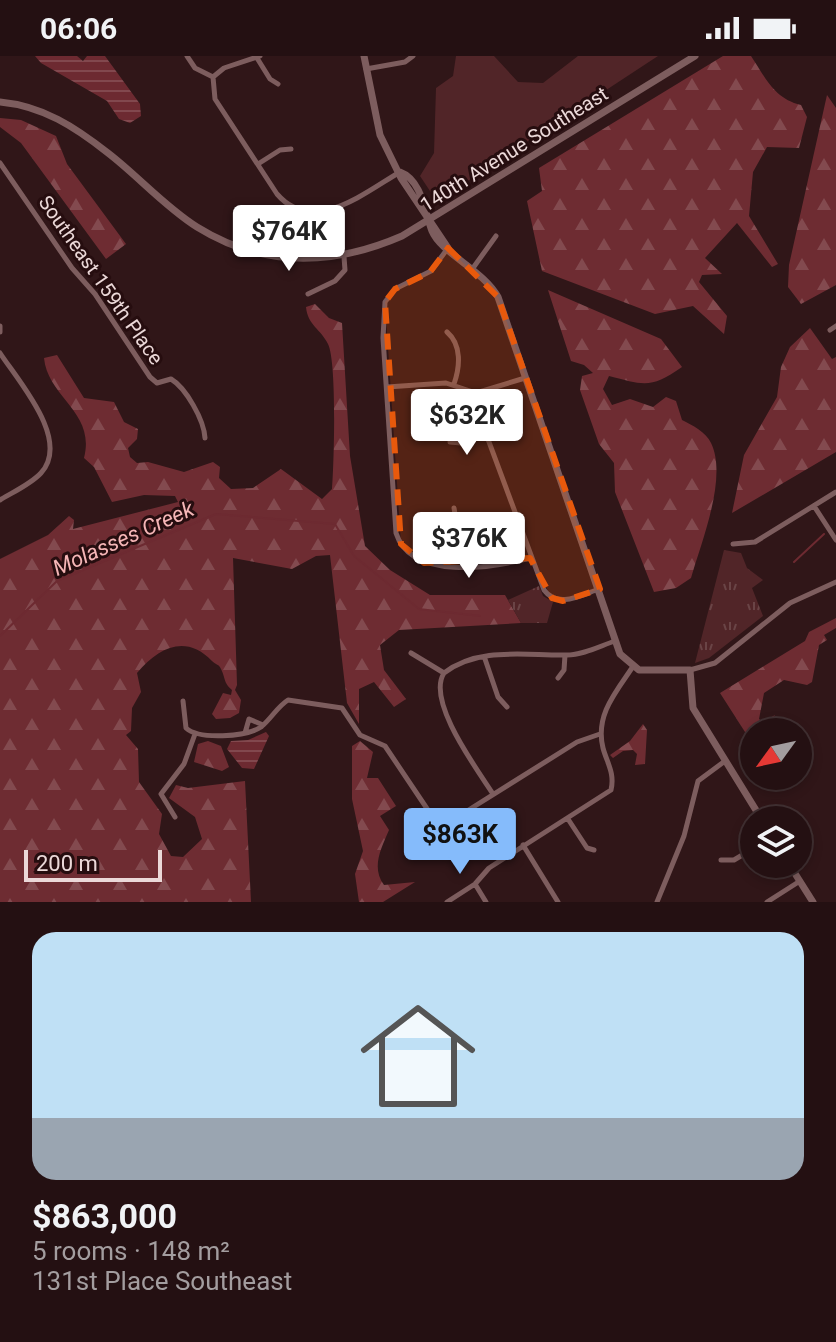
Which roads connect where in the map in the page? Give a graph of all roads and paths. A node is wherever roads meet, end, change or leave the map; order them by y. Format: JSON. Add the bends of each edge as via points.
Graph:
{"nodes":[{"id":1,"x":187,"y":56,"type":"edge"},
{"id":2,"x":364,"y":56,"type":"edge"},
{"id":3,"x":695,"y":56,"type":"edge"},
{"id":4,"x":258,"y":57,"type":"edge"},
{"id":5,"x":412,"y":57,"type":"edge"},
{"id":6,"x":366,"y":69,"type":"junction"},
{"id":7,"x":213,"y":77,"type":"junction"},
{"id":8,"x":278,"y":84,"type":"dead end"},
{"id":9,"x":0,"y":102,"type":"edge"},
{"id":10,"x":291,"y":149,"type":"dead end"},
{"id":11,"x":0,"y":163,"type":"edge"},
{"id":12,"x":258,"y":164,"type":"junction"},
{"id":13,"x":400,"y":172,"type":"junction"},
{"id":14,"x":430,"y":220,"type":"junction"},
{"id":15,"x":496,"y":236,"type":"dead end"},
{"id":16,"x":448,"y":248,"type":"junction"},
{"id":17,"x":344,"y":257,"type":"junction"},
{"id":18,"x":473,"y":268,"type":"junction"},
{"id":19,"x":308,"y":294,"type":"dead end"},
{"id":20,"x":447,"y":332,"type":"dead end"},
{"id":21,"x":0,"y":353,"type":"edge"},
{"id":22,"x":526,"y":378,"type":"junction"},
{"id":23,"x":454,"y":384,"type":"junction"},
{"id":24,"x":387,"y":387,"type":"junction"},
{"id":25,"x":480,"y":392,"type":"junction"},
{"id":26,"x":486,"y":435,"type":"junction"},
{"id":27,"x":205,"y":438,"type":"dead end"},
{"id":28,"x":450,"y":442,"type":"dead end"},
{"id":29,"x":836,"y":492,"type":"edge"},
{"id":30,"x":0,"y":500,"type":"edge"},
{"id":31,"x":814,"y":506,"type":"junction"},
{"id":32,"x":454,"y":508,"type":"dead end"},
{"id":33,"x":836,"y":540,"type":"edge"},
{"id":34,"x":733,"y":544,"type":"dead end"},
{"id":35,"x":530,"y":558,"type":"junction"},
{"id":36,"x":448,"y":566,"type":"junction"},
{"id":37,"x":836,"y":582,"type":"edge"},
{"id":38,"x":600,"y":589,"type":"junction"},
{"id":39,"x":615,"y":641,"type":"junction"},
{"id":40,"x":411,"y":653,"type":"dead end"},
{"id":41,"x":565,"y":655,"type":"junction"},
{"id":42,"x":485,"y":659,"type":"junction"},
{"id":43,"x":632,"y":668,"type":"junction"},
{"id":44,"x":690,"y":670,"type":"junction"},
{"id":45,"x":444,"y":673,"type":"junction"},
{"id":46,"x":558,"y":678,"type":"dead end"},
{"id":47,"x":183,"y":701,"type":"dead end"},
{"id":48,"x":507,"y":707,"type":"dead end"},
{"id":49,"x":263,"y":725,"type":"junction"},
{"id":50,"x":245,"y":733,"type":"junction"},
{"id":51,"x":195,"y":734,"type":"junction"},
{"id":52,"x":600,"y":734,"type":"junction"},
{"id":53,"x":725,"y":760,"type":"junction"},
{"id":54,"x":493,"y":794,"type":"junction"},
{"id":55,"x":753,"y":806,"type":"edge"},
{"id":56,"x":175,"y":817,"type":"dead end"},
{"id":57,"x":568,"y":819,"type":"junction"},
{"id":58,"x":438,"y":825,"type":"junction"},
{"id":59,"x":523,"y":845,"type":"junction"},
{"id":60,"x":594,"y":850,"type":"dead end"},
{"id":61,"x":411,"y":852,"type":"dead end"},
{"id":62,"x":740,"y":856,"type":"edge"},
{"id":63,"x":721,"y":860,"type":"dead end"},
{"id":64,"x":798,"y":878,"type":"edge"},
{"id":65,"x":800,"y":881,"type":"junction"},
{"id":66,"x":475,"y":884,"type":"junction"},
{"id":67,"x":447,"y":902,"type":"edge"},
{"id":68,"x":486,"y":902,"type":"edge"},
{"id":69,"x":558,"y":902,"type":"edge"},
{"id":70,"x":657,"y":902,"type":"edge"},
{"id":71,"x":767,"y":902,"type":"edge"},
{"id":72,"x":813,"y":902,"type":"edge"}],
"edges":[{"from":1,"to":7,"type":"street","via":[[195,68]]},
{"from":2,"to":6,"type":"street"},
{"from":3,"to":14,"type":"street","name":"140th Avenue Southeast"},
{"from":4,"to":7,"type":"street"},
{"from":4,"to":8,"type":"street"},
{"from":5,"to":6,"type":"street"},
{"from":6,"to":13,"type":"street","via":[[377,128]]},
{"from":7,"to":12,"type":"street","via":[[215,99]]},
{"from":9,"to":17,"type":"street","name":"140th Avenue Southeast","via":[[44,111],[77,128],[196,226],[224,241],[274,255]]},
{"from":10,"to":12,"type":"street"},
{"from":11,"to":27,"type":"street","name":"Southeast 159th Place","via":[[152,380],[178,384]]},
{"from":12,"to":13,"type":"street","via":[[282,200],[317,213],[341,207]]},
{"from":13,"to":14,"type":"street","via":[[407,174],[429,209]]},
{"from":14,"to":16,"type":"street","via":[[441,245]]},
{"from":14,"to":17,"type":"street","name":"140th Avenue Southeast","via":[[378,247]]},
{"from":15,"to":18,"type":"street"},
{"from":16,"to":18,"type":"street"},
{"from":16,"to":24,"type":"street","via":[[431,271],[395,289],[385,302]]},
{"from":17,"to":19,"type":"street","via":[[341,276]]},
{"from":18,"to":22,"type":"street","via":[[498,297]]},
{"from":20,"to":23,"type":"street","via":[[459,357]]},
{"from":21,"to":30,"type":"street","via":[[48,429],[52,450],[43,470]]},
{"from":22,"to":25,"type":"street"},
{"from":22,"to":38,"type":"street"},
{"from":23,"to":24,"type":"street"},
{"from":23,"to":25,"type":"street"},
{"from":24,"to":36,"type":"street","via":[[396,533],[412,557]]},
{"from":25,"to":26,"type":"street","via":[[479,415]]},
{"from":26,"to":28,"type":"street"},
{"from":26,"to":35,"type":"street"},
{"from":29,"to":31,"type":"street"},
{"from":31,"to":33,"type":"street"},
{"from":31,"to":34,"type":"street","via":[[755,542]]},
{"from":32,"to":36,"type":"street"},
{"from":35,"to":36,"type":"street"},
{"from":35,"to":38,"type":"street","via":[[552,598],[563,601]]},
{"from":37,"to":44,"type":"street","via":[[790,603],[715,663]]},
{"from":38,"to":39,"type":"street"},
{"from":39,"to":41,"type":"street"},
{"from":39,"to":43,"type":"street"},
{"from":40,"to":45,"type":"street"},
{"from":41,"to":42,"type":"street","via":[[509,652]]},
{"from":41,"to":46,"type":"street"},
{"from":42,"to":45,"type":"street"},
{"from":42,"to":48,"type":"street","via":[[498,697]]},
{"from":43,"to":44,"type":"street"},
{"from":43,"to":52,"type":"street","via":[[604,711]]},
{"from":44,"to":53,"type":"street","via":[[693,708]]},
{"from":45,"to":54,"type":"street","via":[[440,692],[453,731]]},
{"from":47,"to":51,"type":"street","via":[[186,728]]},
{"from":49,"to":50,"type":"street"},
{"from":49,"to":50,"type":"street","via":[[249,719]]},
{"from":49,"to":58,"type":"street","via":[[288,700],[342,708],[360,735],[385,746]]},
{"from":50,"to":51,"type":"street"},
{"from":51,"to":56,"type":"street","via":[[184,764],[161,794]]},
{"from":52,"to":54,"type":"street","via":[[577,742]]},
{"from":52,"to":57,"type":"street","via":[[613,775],[611,790]]},
{"from":53,"to":55,"type":"street"},
{"from":53,"to":70,"type":"street","via":[[698,781],[684,836]]},
{"from":54,"to":58,"type":"street","via":[[452,825]]},
{"from":57,"to":59,"type":"street"},
{"from":57,"to":60,"type":"street","via":[[585,846]]},
{"from":58,"to":61,"type":"street","via":[[432,839]]},
{"from":59,"to":66,"type":"street"},
{"from":59,"to":69,"type":"street"},
{"from":62,"to":63,"type":"street"},
{"from":64,"to":65,"type":"street"},
{"from":65,"to":71,"type":"street"},
{"from":65,"to":72,"type":"street"},
{"from":66,"to":67,"type":"street"},
{"from":66,"to":68,"type":"street"}]}
